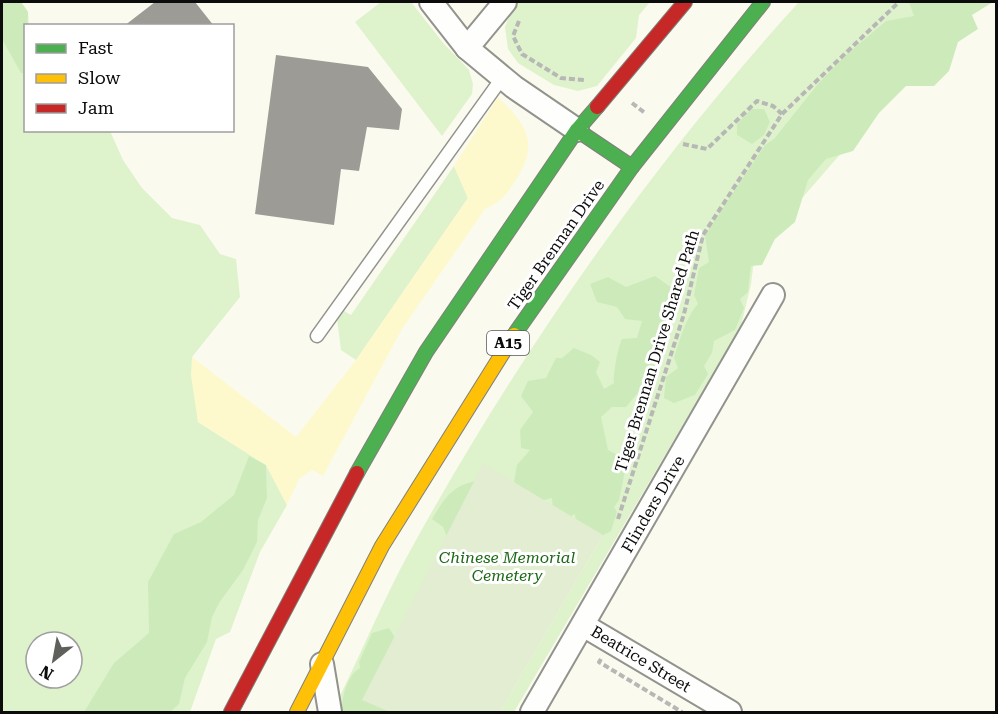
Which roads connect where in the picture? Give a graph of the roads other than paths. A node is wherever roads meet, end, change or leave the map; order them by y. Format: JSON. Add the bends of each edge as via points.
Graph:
{"nodes":[{"id":1,"x":431,"y":2,"type":"edge"},
{"id":2,"x":505,"y":2,"type":"edge"},
{"id":3,"x":685,"y":2,"type":"edge"},
{"id":4,"x":763,"y":2,"type":"edge"},
{"id":5,"x":467,"y":48,"type":"junction"},
{"id":6,"x":502,"y":78,"type":"junction"},
{"id":7,"x":577,"y":130,"type":"junction"},
{"id":8,"x":632,"y":167,"type":"junction"},
{"id":9,"x":773,"y":295,"type":"dead end"},
{"id":10,"x":317,"y":336,"type":"dead end"},
{"id":11,"x":583,"y":625,"type":"junction"},
{"id":12,"x":322,"y":664,"type":"junction"},
{"id":13,"x":231,"y":712,"type":"edge"},
{"id":14,"x":297,"y":712,"type":"edge"},
{"id":15,"x":330,"y":712,"type":"edge"},
{"id":16,"x":532,"y":712,"type":"edge"},
{"id":17,"x":730,"y":712,"type":"edge"}],
"edges":[{"from":1,"to":5,"type":"street"},
{"from":2,"to":5,"type":"street"},
{"from":3,"to":7,"type":"main road"},
{"from":4,"to":8,"type":"main road","name":"Tiger Brennan Drive","number":"A15"},
{"from":5,"to":6,"type":"street"},
{"from":6,"to":7,"type":"street"},
{"from":6,"to":10,"type":"lane"},
{"from":7,"to":8,"type":"main road"},
{"from":7,"to":13,"type":"main road","via":[[426,352],[378,434]]},
{"from":8,"to":12,"type":"main road","name":"Tiger Brennan Drive","number":"A15","via":[[527,314],[455,427],[382,546]]},
{"from":9,"to":11,"type":"street","name":"Flinders Drive"},
{"from":11,"to":16,"type":"street","name":"Flinders Drive"},
{"from":11,"to":17,"type":"street","name":"Beatrice Street"},
{"from":12,"to":14,"type":"main road","name":"Tiger Brennan Drive","number":"A15"},
{"from":12,"to":15,"type":"street"}]}
